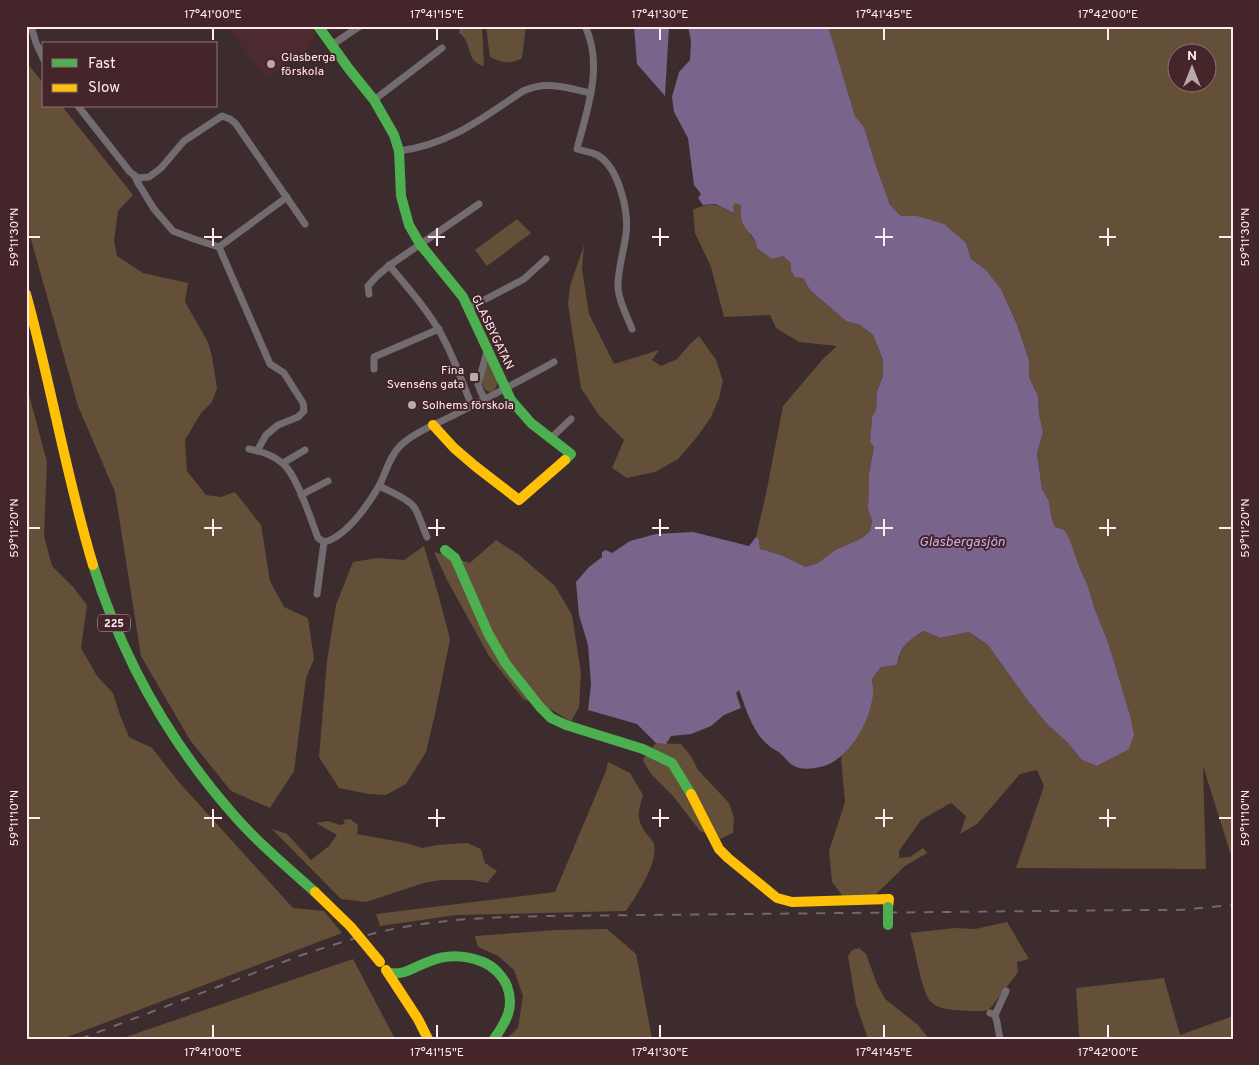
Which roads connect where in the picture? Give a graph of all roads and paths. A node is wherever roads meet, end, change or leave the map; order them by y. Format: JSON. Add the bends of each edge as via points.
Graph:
{"nodes":[{"id":1,"x":31,"y":26,"type":"edge"},
{"id":2,"x":318,"y":26,"type":"edge"},
{"id":3,"x":360,"y":26,"type":"edge"},
{"id":4,"x":585,"y":26,"type":"edge"},
{"id":5,"x":332,"y":45,"type":"junction"},
{"id":6,"x":442,"y":48,"type":"dead end"},
{"id":7,"x":42,"y":56,"type":"edge"},
{"id":8,"x":591,"y":93,"type":"junction"},
{"id":9,"x":374,"y":100,"type":"junction"},
{"id":10,"x":80,"y":108,"type":"edge"},
{"id":11,"x":400,"y":151,"type":"junction"},
{"id":12,"x":134,"y":174,"type":"junction"},
{"id":13,"x":287,"y":197,"type":"junction"},
{"id":14,"x":479,"y":204,"type":"dead end"},
{"id":15,"x":305,"y":224,"type":"dead end"},
{"id":16,"x":420,"y":244,"type":"junction"},
{"id":17,"x":219,"y":247,"type":"junction"},
{"id":18,"x":546,"y":259,"type":"dead end"},
{"id":19,"x":389,"y":266,"type":"junction"},
{"id":20,"x":26,"y":294,"type":"edge"},
{"id":21,"x":369,"y":294,"type":"dead end"},
{"id":22,"x":469,"y":308,"type":"junction"},
{"id":23,"x":439,"y":329,"type":"junction"},
{"id":24,"x":632,"y":329,"type":"dead end"},
{"id":25,"x":488,"y":348,"type":"junction"},
{"id":26,"x":554,"y":362,"type":"dead end"},
{"id":27,"x":374,"y":369,"type":"dead end"},
{"id":28,"x":506,"y":389,"type":"junction"},
{"id":29,"x":485,"y":400,"type":"junction"},
{"id":30,"x":472,"y":406,"type":"junction"},
{"id":31,"x":571,"y":420,"type":"dead end"},
{"id":32,"x":433,"y":425,"type":"junction"},
{"id":33,"x":550,"y":439,"type":"junction"},
{"id":34,"x":249,"y":449,"type":"dead end"},
{"id":35,"x":257,"y":450,"type":"junction"},
{"id":36,"x":305,"y":450,"type":"dead end"},
{"id":37,"x":283,"y":463,"type":"junction"},
{"id":38,"x":328,"y":481,"type":"dead end"},
{"id":39,"x":379,"y":486,"type":"junction"},
{"id":40,"x":302,"y":495,"type":"junction"},
{"id":41,"x":427,"y":538,"type":"dead end"},
{"id":42,"x":324,"y":542,"type":"junction"},
{"id":43,"x":444,"y":550,"type":"dead end"},
{"id":44,"x":317,"y":594,"type":"dead end"},
{"id":45,"x":888,"y":928,"type":"dead end"},
{"id":46,"x":409,"y":972,"type":"junction"},
{"id":47,"x":388,"y":973,"type":"junction"},
{"id":48,"x":1006,"y":991,"type":"dead end"},
{"id":49,"x":402,"y":993,"type":"junction"},
{"id":50,"x":428,"y":1039,"type":"edge"},
{"id":51,"x":494,"y":1039,"type":"edge"},
{"id":52,"x":1000,"y":1039,"type":"edge"}],
"edges":[{"from":1,"to":7,"type":"street"},
{"from":2,"to":5,"type":"street","name":"GLASBYGATAN"},
{"from":3,"to":5,"type":"street"},
{"from":4,"to":8,"type":"street","via":[[593,52]]},
{"from":5,"to":9,"type":"street","name":"GLASBYGATAN"},
{"from":6,"to":9,"type":"street"},
{"from":8,"to":11,"type":"street","via":[[545,85],[529,88],[446,139]]},
{"from":8,"to":24,"type":"street","via":[[577,149],[604,160],[622,195],[627,227],[618,287]]},
{"from":9,"to":11,"type":"street","name":"GLASBYGATAN"},
{"from":10,"to":12,"type":"street"},
{"from":11,"to":16,"type":"street","name":"GLASBYGATAN","via":[[404,211]]},
{"from":12,"to":13,"type":"street","via":[[138,178],[149,177],[184,141],[222,116],[236,124]]},
{"from":12,"to":17,"type":"street","via":[[154,209],[173,231]]},
{"from":13,"to":15,"type":"street"},
{"from":13,"to":17,"type":"street"},
{"from":14,"to":16,"type":"street"},
{"from":16,"to":19,"type":"street"},
{"from":16,"to":22,"type":"street","name":"GLASBYGATAN"},
{"from":17,"to":35,"type":"street","via":[[270,364],[284,373],[303,403],[304,411],[278,425],[266,435]]},
{"from":18,"to":22,"type":"street","via":[[524,279]]},
{"from":19,"to":21,"type":"street","via":[[370,283]]},
{"from":19,"to":23,"type":"street"},
{"from":20,"to":47,"type":"street","number":"225","bridge":true,"via":[[98,582],[136,670],[175,738],[217,795],[255,837],[351,928]]},
{"from":22,"to":25,"type":"street","name":"GLASBYGATAN"},
{"from":23,"to":27,"type":"street","via":[[374,357]]},
{"from":23,"to":30,"type":"street"},
{"from":25,"to":28,"type":"street","name":"GLASBYGATAN"},
{"from":25,"to":29,"type":"street","via":[[478,384]]},
{"from":26,"to":28,"type":"street"},
{"from":28,"to":29,"type":"street"},
{"from":28,"to":33,"type":"street","name":"GLASBYGATAN","via":[[522,415]]},
{"from":29,"to":30,"type":"street"},
{"from":30,"to":32,"type":"street"},
{"from":31,"to":33,"type":"street"},
{"from":32,"to":33,"type":"street","name":"GLASBYGATAN","via":[[454,448],[519,500],[571,454]]},
{"from":32,"to":39,"type":"street","via":[[401,445]]},
{"from":34,"to":35,"type":"street"},
{"from":35,"to":37,"type":"street"},
{"from":36,"to":37,"type":"street"},
{"from":37,"to":40,"type":"street"},
{"from":38,"to":40,"type":"street"},
{"from":39,"to":41,"type":"street","via":[[414,507]]},
{"from":39,"to":42,"type":"street","via":[[345,530]]},
{"from":40,"to":42,"type":"street","via":[[318,538]]},
{"from":42,"to":44,"type":"street"},
{"from":43,"to":45,"type":"street","bridge":true,"via":[[455,558],[488,633],[506,664],[551,718],[643,749],[672,763],[719,848],[777,898],[792,902],[888,899]]},
{"from":46,"to":47,"type":"street"},
{"from":46,"to":49,"type":"street"},
{"from":46,"to":51,"type":"street","via":[[426,962],[453,956],[490,964],[502,976],[510,1002],[504,1026]]},
{"from":47,"to":49,"type":"street","number":"225"},
{"from":48,"to":52,"type":"street","via":[[992,1014]]},
{"from":49,"to":50,"type":"street","number":"225"}]}
